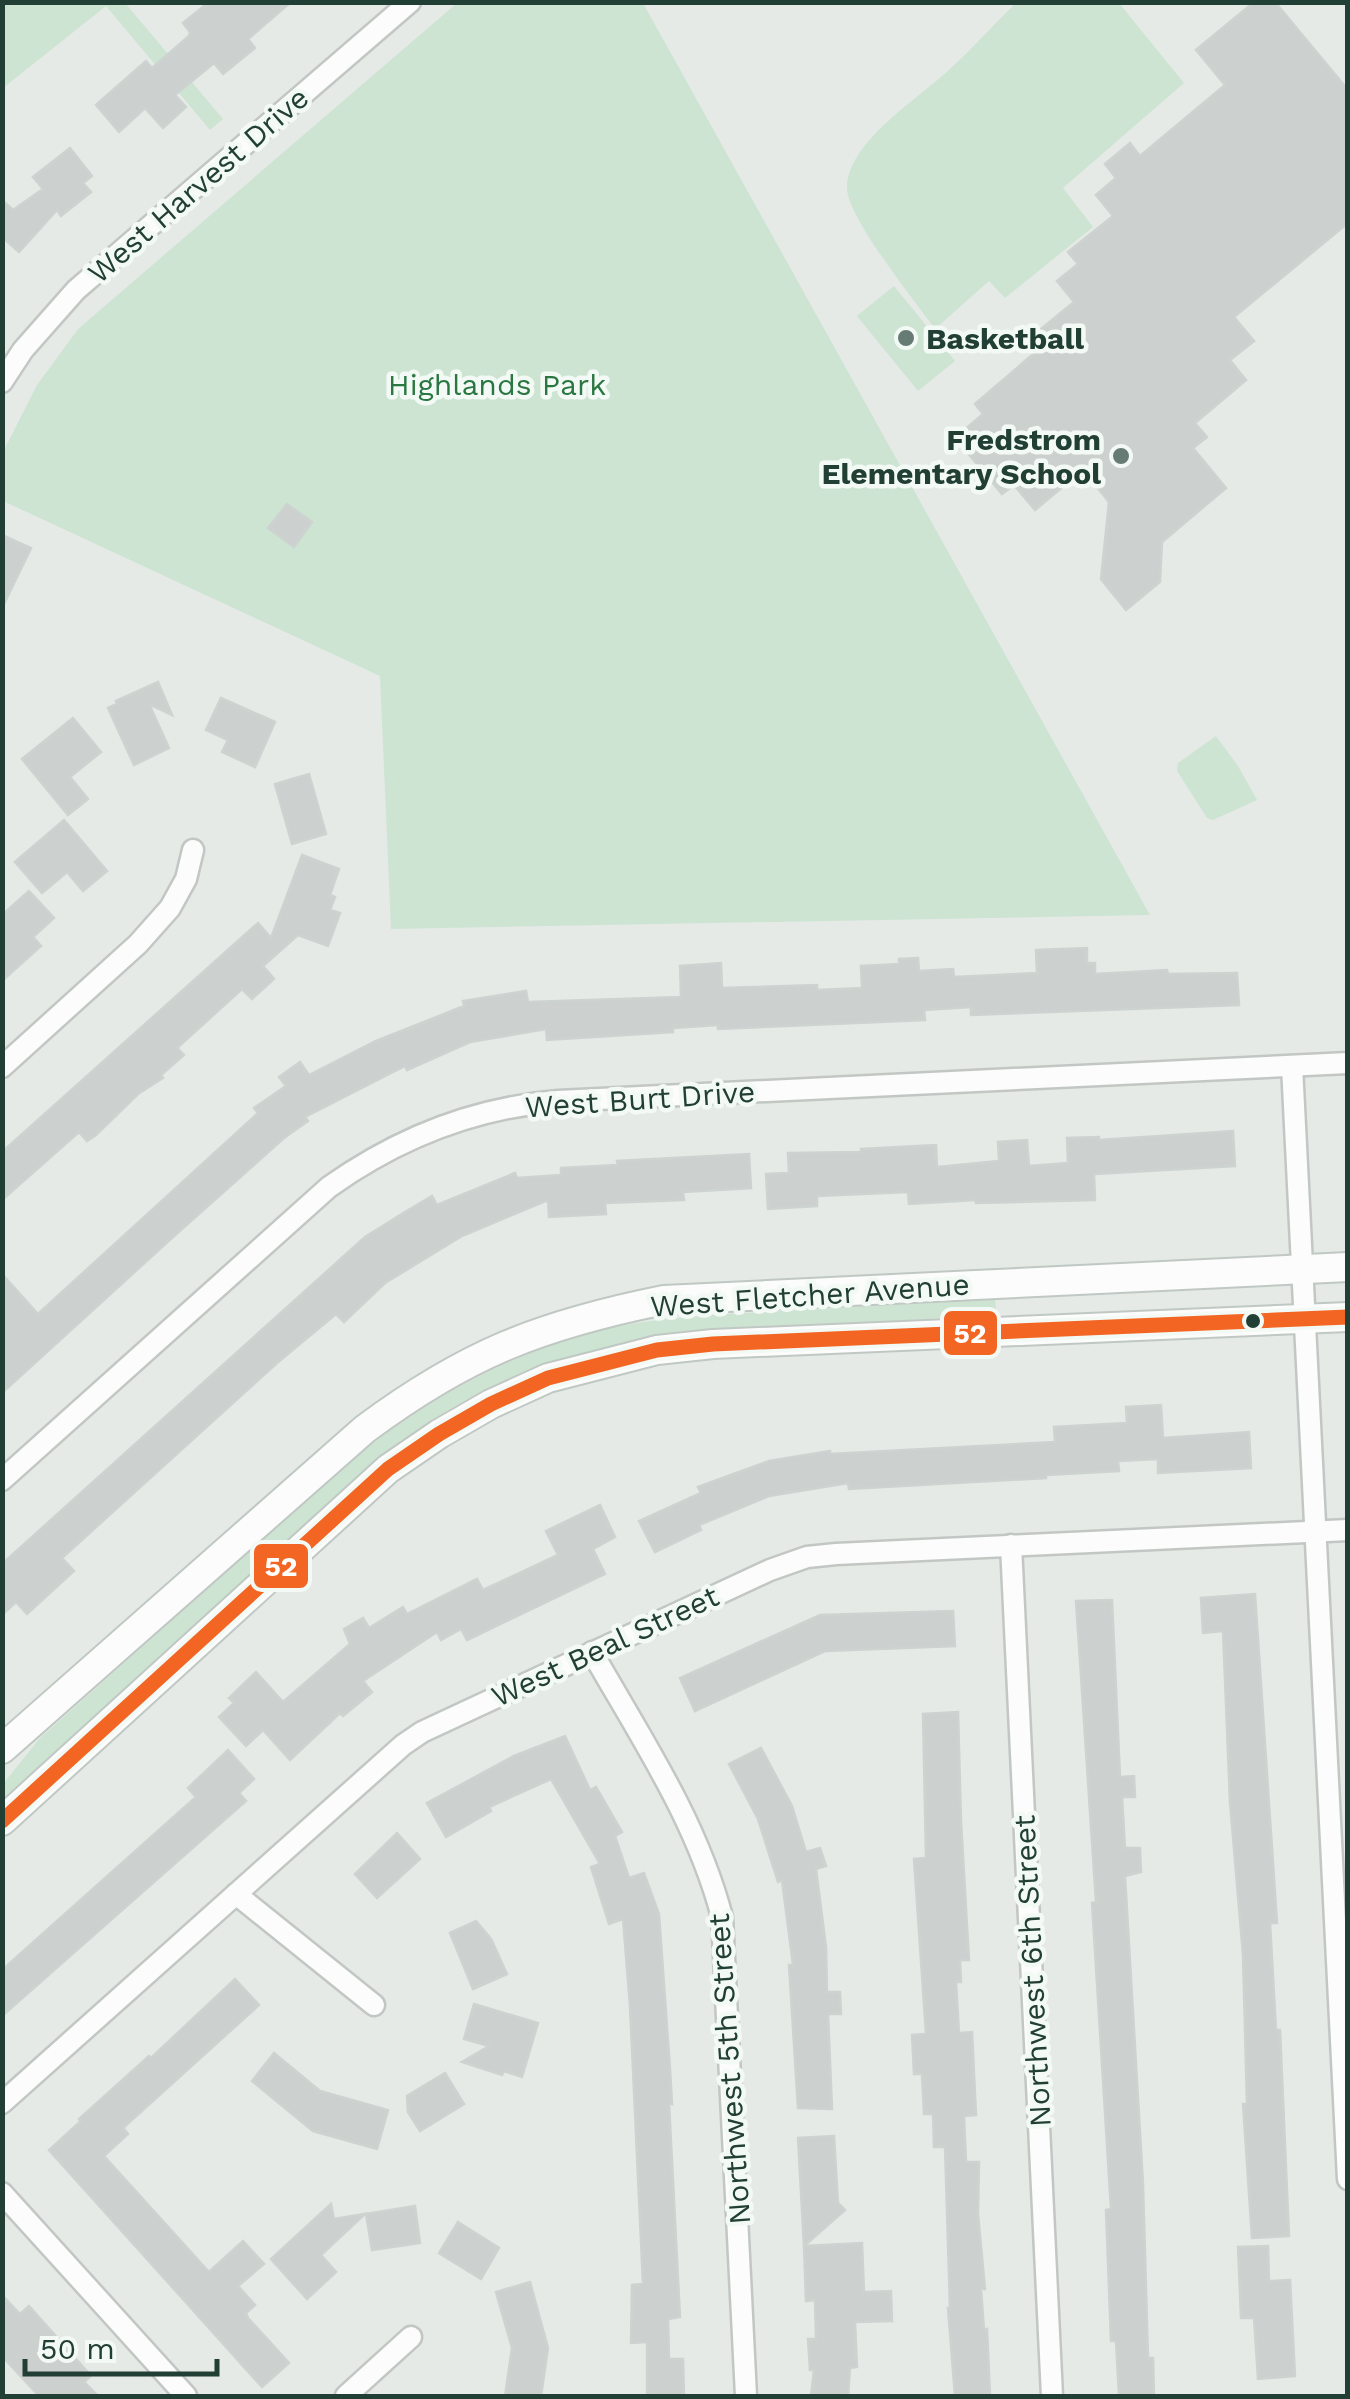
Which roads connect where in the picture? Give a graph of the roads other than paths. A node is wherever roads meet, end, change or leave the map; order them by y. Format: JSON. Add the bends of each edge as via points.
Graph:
{"nodes":[{"id":1,"x":410,"y":2,"type":"edge"},
{"id":2,"x":2,"y":382,"type":"edge"},
{"id":3,"x":193,"y":850,"type":"dead end"},
{"id":4,"x":1348,"y":1064,"type":"edge"},
{"id":5,"x":1292,"y":1066,"type":"junction"},
{"id":6,"x":2,"y":1067,"type":"edge"},
{"id":7,"x":1348,"y":1268,"type":"edge"},
{"id":8,"x":1301,"y":1269,"type":"junction"},
{"id":9,"x":1348,"y":1317,"type":"edge"},
{"id":10,"x":1304,"y":1319,"type":"junction"},
{"id":11,"x":2,"y":1480,"type":"edge"},
{"id":12,"x":1348,"y":1530,"type":"edge"},
{"id":13,"x":1316,"y":1531,"type":"junction"},
{"id":14,"x":1011,"y":1545,"type":"junction"},
{"id":15,"x":592,"y":1652,"type":"junction"},
{"id":16,"x":2,"y":1748,"type":"edge"},
{"id":17,"x":2,"y":1822,"type":"edge"},
{"id":18,"x":236,"y":1894,"type":"junction"},
{"id":19,"x":374,"y":2004,"type":"dead end"},
{"id":20,"x":2,"y":2103,"type":"edge"},
{"id":21,"x":1346,"y":2115,"type":"edge"},
{"id":22,"x":1348,"y":2180,"type":"edge"},
{"id":23,"x":2,"y":2193,"type":"edge"},
{"id":24,"x":411,"y":2337,"type":"dead end"},
{"id":25,"x":186,"y":2396,"type":"edge"},
{"id":26,"x":346,"y":2396,"type":"edge"},
{"id":27,"x":746,"y":2396,"type":"edge"},
{"id":28,"x":1052,"y":2396,"type":"edge"}],
"edges":[{"from":1,"to":2,"type":"street","name":"West Harvest Drive","via":[[76,290]]},
{"from":3,"to":6,"type":"street","via":[[170,908]]},
{"from":4,"to":5,"type":"street","name":"West Burt Drive"},
{"from":5,"to":8,"type":"street"},
{"from":5,"to":11,"type":"street","name":"West Burt Drive","via":[[572,1100],[455,1120],[366,1161],[329,1188]]},
{"from":7,"to":8,"type":"main road","name":"West Fletcher Avenue"},
{"from":8,"to":10,"type":"street"},
{"from":8,"to":16,"type":"main road","name":"West Fletcher Avenue","via":[[664,1300],[517,1339],[433,1381],[365,1429]]},
{"from":9,"to":10,"type":"main road","name":"West Fletcher Avenue"},
{"from":10,"to":13,"type":"street"},
{"from":10,"to":17,"type":"main road","name":"West Fletcher Avenue","via":[[712,1344],[657,1350],[548,1378],[491,1404],[388,1469]]},
{"from":12,"to":13,"type":"street","name":"West Beal Street"},
{"from":13,"to":14,"type":"street","name":"West Beal Street"},
{"from":13,"to":21,"type":"street"},
{"from":14,"to":15,"type":"street","name":"West Beal Street","via":[[807,1557]]},
{"from":14,"to":28,"type":"street","name":"Northwest 6th Street"},
{"from":15,"to":18,"type":"street","name":"West Beal Street","via":[[402,1745]]},
{"from":15,"to":27,"type":"street","name":"Northwest 5th Street","via":[[693,1830],[722,1916]]},
{"from":18,"to":19,"type":"street"},
{"from":18,"to":20,"type":"street","name":"West Beal Street"},
{"from":21,"to":22,"type":"street"},
{"from":23,"to":25,"type":"street"},
{"from":24,"to":26,"type":"street"}]}
